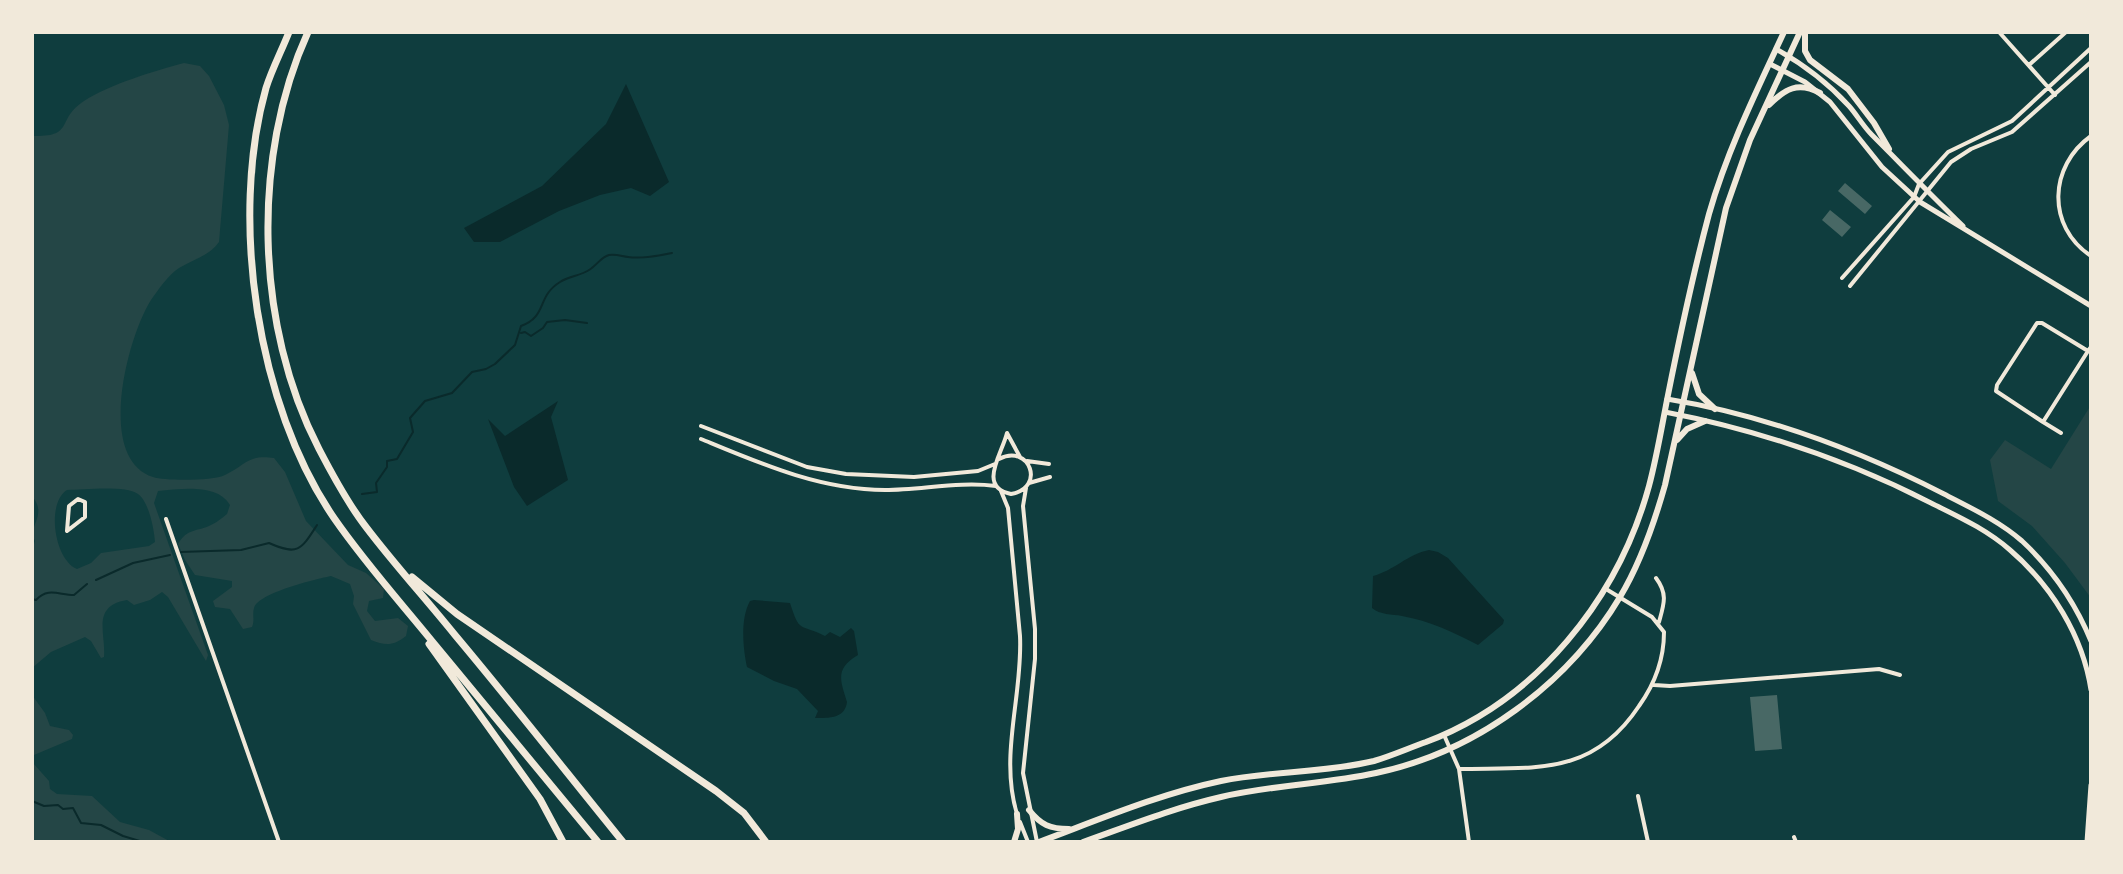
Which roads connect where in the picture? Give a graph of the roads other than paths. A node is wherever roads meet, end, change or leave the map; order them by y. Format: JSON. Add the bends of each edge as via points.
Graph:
{"nodes":[{"id":1,"x":283,"y":32,"type":"edge"},
{"id":2,"x":289,"y":32,"type":"edge"},
{"id":3,"x":308,"y":32,"type":"edge"},
{"id":4,"x":1784,"y":32,"type":"edge"},
{"id":5,"x":1802,"y":32,"type":"edge"},
{"id":6,"x":1999,"y":32,"type":"edge"},
{"id":7,"x":2066,"y":32,"type":"edge"},
{"id":8,"x":2091,"y":48,"type":"edge"},
{"id":9,"x":1776,"y":49,"type":"junction"},
{"id":10,"x":1789,"y":56,"type":"junction"},
{"id":11,"x":2091,"y":62,"type":"edge"},
{"id":12,"x":1770,"y":64,"type":"junction"},
{"id":13,"x":2028,"y":65,"type":"junction"},
{"id":14,"x":1782,"y":70,"type":"junction"},
{"id":15,"x":267,"y":87,"type":"junction"},
{"id":16,"x":2048,"y":87,"type":"junction"},
{"id":17,"x":1820,"y":93,"type":"junction"},
{"id":18,"x":2055,"y":95,"type":"junction"},
{"id":19,"x":1763,"y":111,"type":"junction"},
{"id":20,"x":2091,"y":136,"type":"edge"},
{"id":21,"x":1889,"y":149,"type":"junction"},
{"id":22,"x":1919,"y":184,"type":"junction"},
{"id":23,"x":1927,"y":190,"type":"junction"},
{"id":24,"x":1914,"y":197,"type":"junction"},
{"id":25,"x":1920,"y":202,"type":"junction"},
{"id":26,"x":1970,"y":232,"type":"junction"},
{"id":27,"x":1862,"y":253,"type":"junction"},
{"id":28,"x":2091,"y":256,"type":"edge"},
{"id":29,"x":1870,"y":261,"type":"junction"},
{"id":30,"x":1842,"y":278,"type":"dead end"},
{"id":31,"x":1850,"y":286,"type":"dead end"},
{"id":32,"x":2091,"y":306,"type":"edge"},
{"id":33,"x":2090,"y":349,"type":"edge"},
{"id":34,"x":1691,"y":369,"type":"junction"},
{"id":35,"x":1667,"y":399,"type":"junction"},
{"id":36,"x":1684,"y":401,"type":"junction"},
{"id":37,"x":1715,"y":409,"type":"junction"},
{"id":38,"x":1665,"y":412,"type":"junction"},
{"id":39,"x":1681,"y":415,"type":"junction"},
{"id":40,"x":1705,"y":421,"type":"junction"},
{"id":41,"x":2043,"y":422,"type":"junction"},
{"id":42,"x":701,"y":426,"type":"dead end"},
{"id":43,"x":2061,"y":433,"type":"dead end"},
{"id":44,"x":701,"y":439,"type":"dead end"},
{"id":45,"x":1675,"y":443,"type":"junction"},
{"id":46,"x":1020,"y":457,"type":"junction"},
{"id":47,"x":999,"y":459,"type":"junction"},
{"id":48,"x":1025,"y":461,"type":"junction"},
{"id":49,"x":995,"y":464,"type":"junction"},
{"id":50,"x":1049,"y":464,"type":"dead end"},
{"id":51,"x":1050,"y":477,"type":"dead end"},
{"id":52,"x":1028,"y":485,"type":"junction"},
{"id":53,"x":996,"y":486,"type":"junction"},
{"id":54,"x":1001,"y":491,"type":"junction"},
{"id":55,"x":166,"y":519,"type":"dead end"},
{"id":56,"x":83,"y":520,"type":"joint"},
{"id":57,"x":398,"y":566,"type":"junction"},
{"id":58,"x":1656,"y":578,"type":"dead end"},
{"id":59,"x":1606,"y":589,"type":"junction"},
{"id":60,"x":393,"y":594,"type":"junction"},
{"id":61,"x":1620,"y":597,"type":"junction"},
{"id":62,"x":1659,"y":622,"type":"junction"},
{"id":63,"x":2091,"y":641,"type":"edge"},
{"id":64,"x":1900,"y":675,"type":"dead end"},
{"id":65,"x":2090,"y":678,"type":"edge"},
{"id":66,"x":1654,"y":685,"type":"junction"},
{"id":67,"x":2091,"y":690,"type":"edge"},
{"id":68,"x":1444,"y":735,"type":"junction"},
{"id":69,"x":1449,"y":748,"type":"junction"},
{"id":70,"x":1459,"y":769,"type":"junction"},
{"id":71,"x":2091,"y":785,"type":"edge"},
{"id":72,"x":1638,"y":796,"type":"dead end"},
{"id":73,"x":1029,"y":810,"type":"junction"},
{"id":74,"x":1017,"y":814,"type":"junction"},
{"id":75,"x":1073,"y":829,"type":"junction"},
{"id":76,"x":279,"y":842,"type":"edge"},
{"id":77,"x":563,"y":842,"type":"edge"},
{"id":78,"x":598,"y":842,"type":"edge"},
{"id":79,"x":623,"y":842,"type":"edge"},
{"id":80,"x":766,"y":842,"type":"edge"},
{"id":81,"x":1014,"y":842,"type":"edge"},
{"id":82,"x":1028,"y":842,"type":"edge"},
{"id":83,"x":1038,"y":842,"type":"edge"},
{"id":84,"x":1083,"y":842,"type":"edge"},
{"id":85,"x":1469,"y":842,"type":"edge"},
{"id":86,"x":1648,"y":842,"type":"edge"},
{"id":87,"x":2087,"y":842,"type":"edge"}],
"edges":[{"from":1,"to":15,"type":"highway"},
{"from":2,"to":15,"type":"highway"},
{"from":3,"to":57,"type":"highway","via":[[286,92],[270,164],[269,256],[276,310],[292,382],[318,447],[365,526]]},
{"from":4,"to":9,"type":"main road"},
{"from":5,"to":10,"type":"main road"},
{"from":5,"to":21,"type":"main road","via":[[1810,60],[1848,89]]},
{"from":6,"to":13,"type":"street"},
{"from":7,"to":13,"type":"street"},
{"from":8,"to":16,"type":"street"},
{"from":9,"to":10,"type":"street"},
{"from":9,"to":12,"type":"main road"},
{"from":10,"to":14,"type":"main road"},
{"from":10,"to":21,"type":"street","via":[[1834,91]]},
{"from":11,"to":18,"type":"street"},
{"from":12,"to":14,"type":"street"},
{"from":12,"to":35,"type":"main road","via":[[1725,163],[1709,215]]},
{"from":13,"to":16,"type":"street"},
{"from":14,"to":17,"type":"street"},
{"from":14,"to":19,"type":"main road"},
{"from":15,"to":60,"type":"highway","via":[[251,197],[263,351],[315,485]]},
{"from":16,"to":18,"type":"street"},
{"from":16,"to":22,"type":"street","via":[[2012,121],[1948,152]]},
{"from":17,"to":19,"type":"main road","via":[[1808,86],[1787,89]]},
{"from":17,"to":24,"type":"street"},
{"from":18,"to":23,"type":"street","via":[[2012,132],[1951,162]]},
{"from":19,"to":34,"type":"main road","via":[[1726,208]]},
{"from":20,"to":28,"type":"street","via":[[2066,163],[2057,189],[2067,231]]},
{"from":21,"to":22,"type":"street"},
{"from":22,"to":23,"type":"street"},
{"from":22,"to":24,"type":"street"},
{"from":23,"to":25,"type":"street"},
{"from":23,"to":26,"type":"street"},
{"from":24,"to":25,"type":"street"},
{"from":24,"to":27,"type":"street"},
{"from":25,"to":26,"type":"street"},
{"from":25,"to":29,"type":"street"},
{"from":26,"to":32,"type":"street"},
{"from":27,"to":29,"type":"street"},
{"from":27,"to":30,"type":"street"},
{"from":29,"to":31,"type":"street"},
{"from":33,"to":41,"type":"street"},
{"from":33,"to":41,"type":"street","via":[[2042,323],[2034,325],[1996,391]]},
{"from":34,"to":36,"type":"main road"},
{"from":34,"to":37,"type":"main road","via":[[1699,394]]},
{"from":35,"to":36,"type":"street"},
{"from":35,"to":38,"type":"main road"},
{"from":36,"to":37,"type":"street"},
{"from":36,"to":39,"type":"main road"},
{"from":37,"to":63,"type":"street","via":[[1842,447],[1986,516],[2020,540],[2054,575]]},
{"from":38,"to":39,"type":"street"},
{"from":38,"to":59,"type":"main road","via":[[1649,486]]},
{"from":39,"to":40,"type":"street"},
{"from":39,"to":45,"type":"main road"},
{"from":40,"to":45,"type":"main road","via":[[1687,429]]},
{"from":40,"to":65,"type":"street","via":[[1827,456],[1977,526],[2010,550],[2050,593],[2072,630]]},
{"from":41,"to":43,"type":"street"},
{"from":42,"to":49,"type":"street","via":[[807,467],[846,474],[914,477],[978,471]]},
{"from":44,"to":53,"type":"street","via":[[773,467],[848,487]]},
{"from":45,"to":61,"type":"main road","via":[[1653,527]]},
{"from":46,"to":47,"type":"street"},
{"from":46,"to":47,"type":"street","via":[[1007,433]]},
{"from":46,"to":48,"type":"street"},
{"from":47,"to":49,"type":"street"},
{"from":48,"to":50,"type":"street"},
{"from":48,"to":52,"type":"street"},
{"from":49,"to":53,"type":"street"},
{"from":51,"to":52,"type":"street"},
{"from":52,"to":54,"type":"street","via":[[1011,494]]},
{"from":52,"to":73,"type":"street","via":[[1023,506],[1035,629],[1023,773]]},
{"from":53,"to":54,"type":"street"},
{"from":54,"to":74,"type":"street","via":[[1008,508],[1021,656],[1010,755]]},
{"from":55,"to":76,"type":"street"},
{"from":56,"to":56,"type":"street","via":[[67,531],[69,506],[78,499],[85,502]]},
{"from":57,"to":79,"type":"highway"},
{"from":57,"to":80,"type":"highway","via":[[457,614],[716,791],[744,813]]},
{"from":58,"to":62,"type":"street","via":[[1666,597]]},
{"from":59,"to":61,"type":"street"},
{"from":59,"to":68,"type":"main road","via":[[1571,638],[1525,683]]},
{"from":60,"to":77,"type":"highway","via":[[540,799]]},
{"from":60,"to":78,"type":"highway"},
{"from":61,"to":62,"type":"street"},
{"from":61,"to":69,"type":"main road","via":[[1581,650],[1533,697]]},
{"from":62,"to":66,"type":"street","via":[[1664,638]]},
{"from":64,"to":66,"type":"street","via":[[1879,669]]},
{"from":65,"to":67,"type":"street"},
{"from":66,"to":70,"type":"street","via":[[1617,735],[1586,756],[1542,766]]},
{"from":68,"to":69,"type":"street"},
{"from":68,"to":75,"type":"main road","via":[[1374,760],[1207,785]]},
{"from":69,"to":70,"type":"street"},
{"from":69,"to":84,"type":"main road","via":[[1379,773],[1186,806]]},
{"from":70,"to":85,"type":"street"},
{"from":71,"to":87,"type":"street"},
{"from":72,"to":86,"type":"street"},
{"from":73,"to":75,"type":"main road","via":[[1047,827]]},
{"from":73,"to":83,"type":"street"},
{"from":74,"to":81,"type":"main road"},
{"from":74,"to":82,"type":"street"},
{"from":75,"to":83,"type":"main road"}]}
